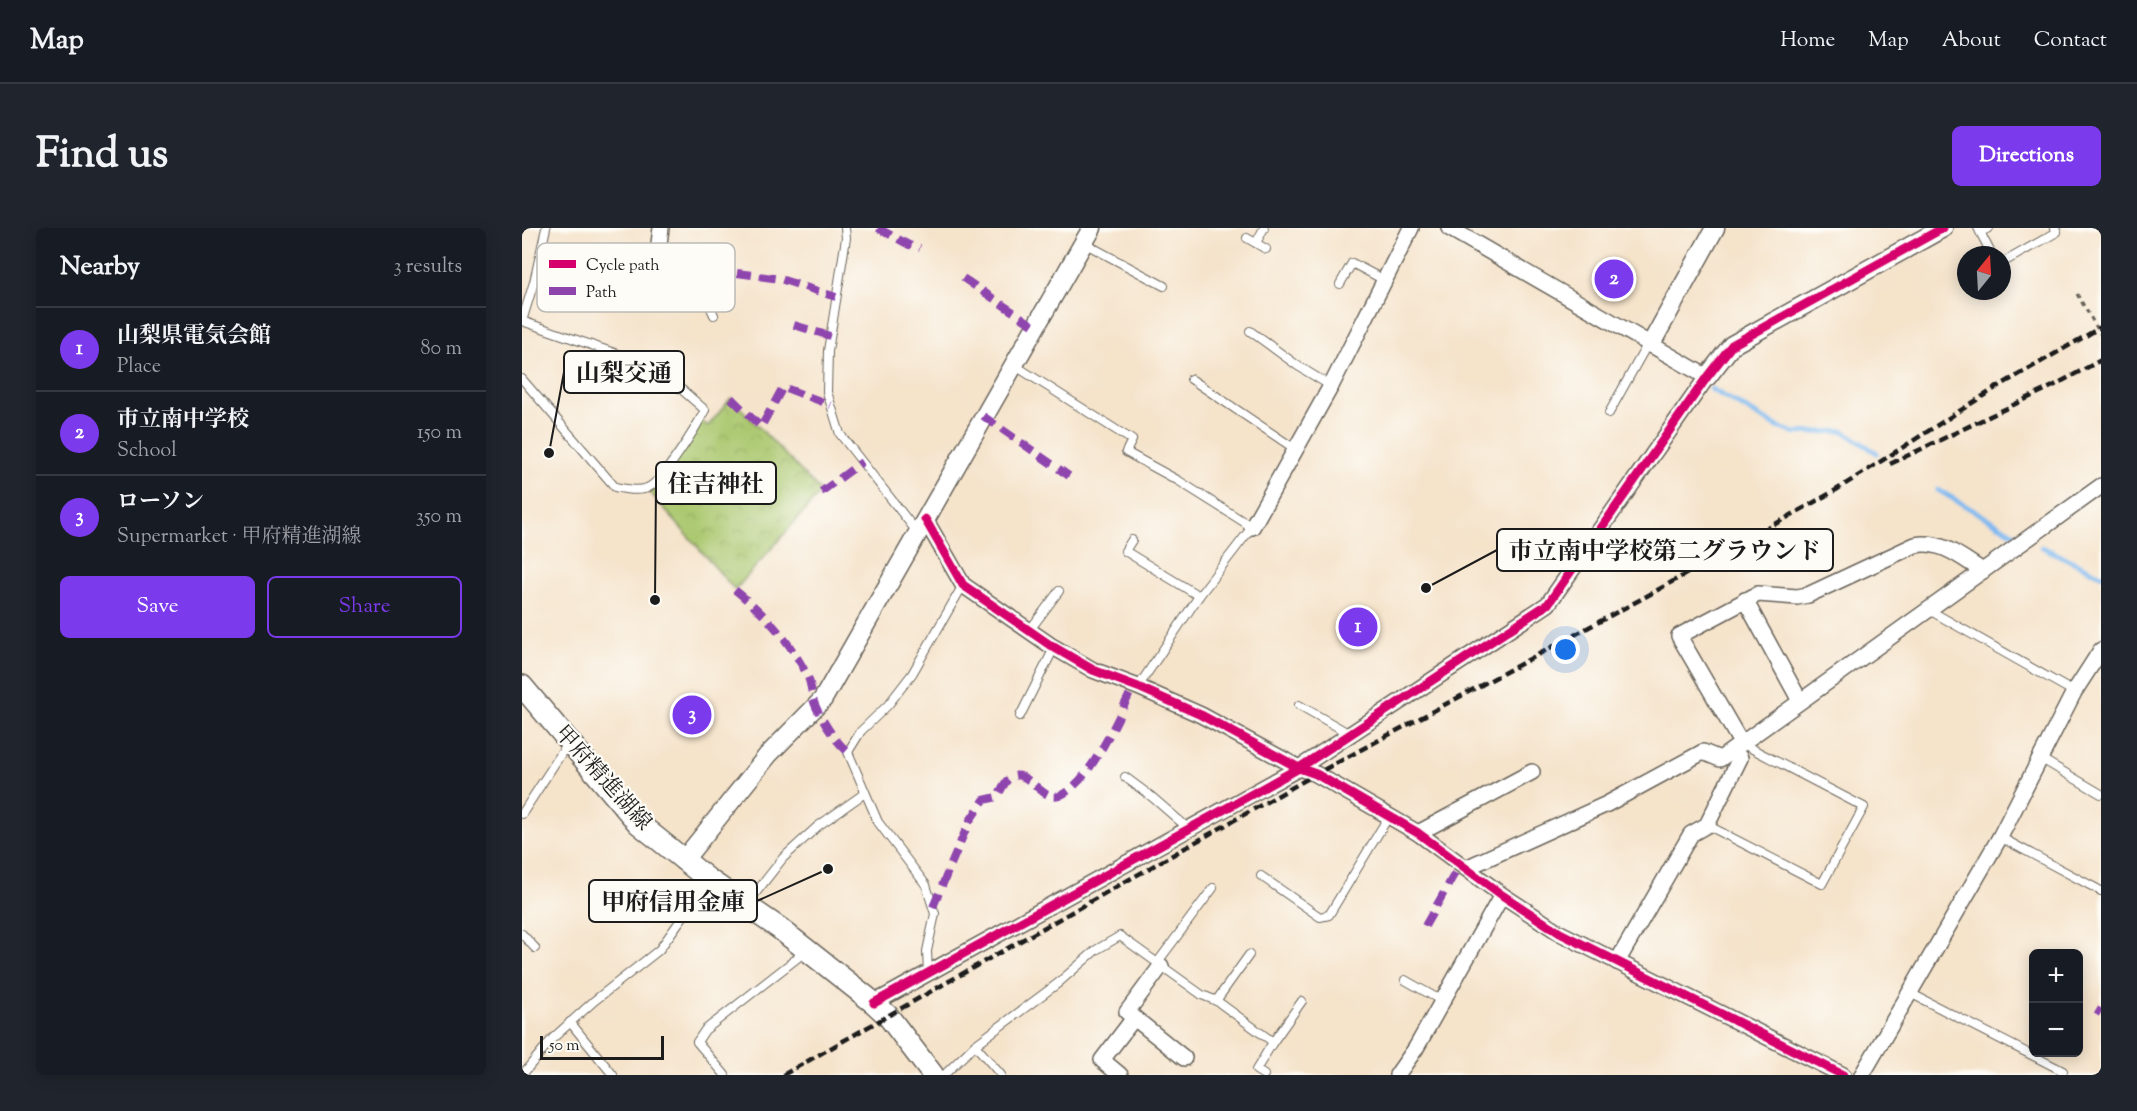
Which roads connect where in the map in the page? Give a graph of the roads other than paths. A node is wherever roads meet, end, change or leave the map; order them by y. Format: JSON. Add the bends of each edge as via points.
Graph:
{"nodes":[{"id":1,"x":546,"y":228,"type":"edge"},
{"id":2,"x":661,"y":228,"type":"edge"},
{"id":3,"x":845,"y":228,"type":"edge"},
{"id":4,"x":1264,"y":228,"type":"edge"},
{"id":5,"x":1411,"y":228,"type":"edge"},
{"id":6,"x":1449,"y":228,"type":"edge"},
{"id":7,"x":1715,"y":228,"type":"edge"},
{"id":8,"x":1943,"y":228,"type":"edge"},
{"id":9,"x":1989,"y":228,"type":"edge"},
{"id":10,"x":2055,"y":228,"type":"edge"},
{"id":11,"x":1979,"y":230,"type":"edge"},
{"id":12,"x":1088,"y":235,"type":"edge"},
{"id":13,"x":1247,"y":238,"type":"dead end"},
{"id":14,"x":543,"y":243,"type":"edge"},
{"id":15,"x":659,"y":243,"type":"edge"},
{"id":16,"x":1256,"y":243,"type":"junction"},
{"id":17,"x":1987,"y":246,"type":"edge"},
{"id":18,"x":1266,"y":249,"type":"dead end"},
{"id":19,"x":2011,"y":258,"type":"edge"},
{"id":20,"x":537,"y":268,"type":"edge"},
{"id":21,"x":1384,"y":280,"type":"junction"},
{"id":22,"x":1340,"y":284,"type":"dead end"},
{"id":23,"x":1164,"y":286,"type":"dead end"},
{"id":24,"x":713,"y":312,"type":"edge"},
{"id":25,"x":714,"y":315,"type":"dead end"},
{"id":26,"x":522,"y":321,"type":"edge"},
{"id":27,"x":1250,"y":332,"type":"dead end"},
{"id":28,"x":1649,"y":344,"type":"junction"},
{"id":29,"x":1013,"y":364,"type":"junction"},
{"id":30,"x":1707,"y":377,"type":"junction"},
{"id":31,"x":522,"y":379,"type":"edge"},
{"id":32,"x":1191,"y":379,"type":"dead end"},
{"id":33,"x":1331,"y":386,"type":"junction"},
{"id":34,"x":1609,"y":413,"type":"dead end"},
{"id":35,"x":1295,"y":449,"type":"junction"},
{"id":36,"x":2101,"y":486,"type":"edge"},
{"id":37,"x":921,"y":526,"type":"junction"},
{"id":38,"x":1252,"y":527,"type":"junction"},
{"id":39,"x":1132,"y":540,"type":"dead end"},
{"id":40,"x":1983,"y":571,"type":"junction"},
{"id":41,"x":963,"y":585,"type":"junction"},
{"id":42,"x":1059,"y":591,"type":"dead end"},
{"id":43,"x":1200,"y":596,"type":"junction"},
{"id":44,"x":1745,"y":600,"type":"junction"},
{"id":45,"x":1928,"y":610,"type":"junction"},
{"id":46,"x":1029,"y":631,"type":"junction"},
{"id":47,"x":1054,"y":648,"type":"junction"},
{"id":48,"x":2101,"y":650,"type":"edge"},
{"id":49,"x":522,"y":686,"type":"edge"},
{"id":50,"x":1138,"y":687,"type":"junction"},
{"id":51,"x":2074,"y":692,"type":"junction"},
{"id":52,"x":1800,"y":701,"type":"junction"},
{"id":53,"x":1299,"y":705,"type":"dead end"},
{"id":54,"x":1020,"y":716,"type":"dead end"},
{"id":55,"x":1350,"y":734,"type":"junction"},
{"id":56,"x":569,"y":742,"type":"junction"},
{"id":57,"x":1737,"y":747,"type":"junction"},
{"id":58,"x":2040,"y":758,"type":"junction"},
{"id":59,"x":1299,"y":768,"type":"junction"},
{"id":60,"x":1532,"y":772,"type":"dead end"},
{"id":61,"x":1125,"y":777,"type":"dead end"},
{"id":62,"x":865,"y":793,"type":"junction"},
{"id":63,"x":2101,"y":794,"type":"edge"},
{"id":64,"x":522,"y":814,"type":"edge"},
{"id":65,"x":1389,"y":816,"type":"junction"},
{"id":66,"x":1707,"y":825,"type":"junction"},
{"id":67,"x":1189,"y":829,"type":"junction"},
{"id":68,"x":1418,"y":833,"type":"junction"},
{"id":69,"x":2000,"y":837,"type":"junction"},
{"id":70,"x":683,"y":861,"type":"junction"},
{"id":71,"x":1466,"y":868,"type":"junction"},
{"id":72,"x":1261,"y":876,"type":"dead end"},
{"id":73,"x":709,"y":880,"type":"junction"},
{"id":74,"x":1213,"y":888,"type":"dead end"},
{"id":75,"x":2101,"y":891,"type":"edge"},
{"id":76,"x":1502,"y":895,"type":"junction"},
{"id":77,"x":746,"y":906,"type":"junction"},
{"id":78,"x":522,"y":934,"type":"edge"},
{"id":79,"x":536,"y":948,"type":"dead end"},
{"id":80,"x":807,"y":950,"type":"junction"},
{"id":81,"x":1249,"y":955,"type":"dead end"},
{"id":82,"x":1617,"y":962,"type":"junction"},
{"id":83,"x":1159,"y":964,"type":"junction"},
{"id":84,"x":927,"y":973,"type":"junction"},
{"id":85,"x":1405,"y":980,"type":"dead end"},
{"id":86,"x":1910,"y":993,"type":"junction"},
{"id":87,"x":1216,"y":1001,"type":"junction"},
{"id":88,"x":1302,"y":1001,"type":"dead end"},
{"id":89,"x":1442,"y":1001,"type":"junction"},
{"id":90,"x":874,"y":1003,"type":"junction"},
{"id":91,"x":1134,"y":1018,"type":"junction"},
{"id":92,"x":570,"y":1022,"type":"junction"},
{"id":93,"x":1273,"y":1042,"type":"junction"},
{"id":94,"x":975,"y":1045,"type":"junction"},
{"id":95,"x":1184,"y":1058,"type":"dead end"},
{"id":96,"x":2063,"y":1071,"type":"dead end"},
{"id":97,"x":522,"y":1075,"type":"edge"},
{"id":98,"x":613,"y":1075,"type":"edge"},
{"id":99,"x":725,"y":1075,"type":"edge"},
{"id":100,"x":933,"y":1075,"type":"edge"},
{"id":101,"x":944,"y":1075,"type":"edge"},
{"id":102,"x":1001,"y":1075,"type":"edge"},
{"id":103,"x":1120,"y":1075,"type":"edge"},
{"id":104,"x":1264,"y":1075,"type":"edge"},
{"id":105,"x":1397,"y":1075,"type":"edge"},
{"id":106,"x":1844,"y":1075,"type":"edge"},
{"id":107,"x":1862,"y":1075,"type":"edge"}],
"edges":[{"from":1,"to":14,"type":"lane"},
{"from":2,"to":15,"type":"street"},
{"from":3,"to":37,"type":"lane","via":[[828,351],[828,392],[840,434]]},
{"from":4,"to":16,"type":"lane"},
{"from":5,"to":21,"type":"street"},
{"from":6,"to":28,"type":"street"},
{"from":7,"to":28,"type":"street"},
{"from":8,"to":30,"type":"street","via":[[1732,345]]},
{"from":9,"to":11,"type":"lane"},
{"from":10,"to":19,"type":"lane","via":[[2057,232]]},
{"from":11,"to":17,"type":"lane"},
{"from":12,"to":23,"type":"lane"},
{"from":12,"to":29,"type":"street"},
{"from":13,"to":16,"type":"lane"},
{"from":16,"to":18,"type":"lane"},
{"from":20,"to":26,"type":"lane"},
{"from":21,"to":22,"type":"lane","via":[[1352,263]]},
{"from":21,"to":33,"type":"street"},
{"from":24,"to":25,"type":"lane"},
{"from":26,"to":31,"type":"lane","via":[[646,364],[705,410],[663,475],[647,489],[626,490],[615,487]]},
{"from":27,"to":33,"type":"lane"},
{"from":28,"to":30,"type":"street"},
{"from":28,"to":34,"type":"lane"},
{"from":29,"to":37,"type":"street"},
{"from":29,"to":38,"type":"lane","via":[[1132,440],[1126,452]]},
{"from":30,"to":55,"type":"street","via":[[1548,604]]},
{"from":32,"to":35,"type":"lane"},
{"from":33,"to":35,"type":"street"},
{"from":35,"to":38,"type":"street"},
{"from":36,"to":40,"type":"street"},
{"from":37,"to":41,"type":"street"},
{"from":37,"to":70,"type":"street","via":[[823,699],[768,755]]},
{"from":38,"to":43,"type":"lane"},
{"from":39,"to":43,"type":"lane","via":[[1125,551]]},
{"from":40,"to":44,"type":"street","via":[[1927,542],[1915,544],[1808,595],[1758,594]]},
{"from":40,"to":45,"type":"street"},
{"from":41,"to":46,"type":"street"},
{"from":41,"to":62,"type":"lane","via":[[912,674],[861,731],[848,752]]},
{"from":42,"to":46,"type":"lane"},
{"from":43,"to":50,"type":"lane"},
{"from":44,"to":52,"type":"street"},
{"from":44,"to":57,"type":"street","via":[[1679,636]]},
{"from":45,"to":51,"type":"lane"},
{"from":45,"to":52,"type":"street"},
{"from":46,"to":47,"type":"street"},
{"from":47,"to":50,"type":"street","via":[[1093,670]]},
{"from":47,"to":54,"type":"lane"},
{"from":48,"to":51,"type":"street"},
{"from":49,"to":56,"type":"main road","name":"甲府精進湖線"},
{"from":50,"to":59,"type":"street","via":[[1202,715]]},
{"from":51,"to":58,"type":"street"},
{"from":52,"to":57,"type":"street"},
{"from":53,"to":55,"type":"lane"},
{"from":55,"to":59,"type":"street"},
{"from":56,"to":64,"type":"lane"},
{"from":56,"to":70,"type":"main road","name":"甲府精進湖線","via":[[638,823]]},
{"from":57,"to":66,"type":"street","via":[[1740,758]]},
{"from":57,"to":66,"type":"lane","via":[[1864,807],[1822,884]]},
{"from":57,"to":71,"type":"street","via":[[1719,759],[1703,752],[1607,804]]},
{"from":58,"to":63,"type":"lane"},
{"from":58,"to":69,"type":"street"},
{"from":59,"to":65,"type":"street"},
{"from":59,"to":67,"type":"street"},
{"from":60,"to":68,"type":"street"},
{"from":61,"to":67,"type":"lane"},
{"from":62,"to":77,"type":"lane","via":[[818,826],[783,858]]},
{"from":62,"to":84,"type":"lane","via":[[878,822],[926,885],[935,914]]},
{"from":65,"to":68,"type":"street"},
{"from":65,"to":72,"type":"lane","via":[[1329,915],[1320,917]]},
{"from":66,"to":82,"type":"street","via":[[1691,834]]},
{"from":67,"to":84,"type":"street"},
{"from":68,"to":71,"type":"street"},
{"from":69,"to":75,"type":"lane"},
{"from":69,"to":86,"type":"street"},
{"from":70,"to":73,"type":"main road","name":"甲府精進湖線"},
{"from":71,"to":76,"type":"street"},
{"from":73,"to":77,"type":"main road","name":"甲府精進湖線"},
{"from":73,"to":92,"type":"lane","via":[[659,950]]},
{"from":74,"to":83,"type":"lane"},
{"from":76,"to":82,"type":"street","via":[[1560,933]]},
{"from":76,"to":89,"type":"street"},
{"from":77,"to":80,"type":"main road","name":"甲府精進湖線"},
{"from":78,"to":79,"type":"lane"},
{"from":80,"to":90,"type":"main road","name":"甲府精進湖線"},
{"from":80,"to":99,"type":"lane","via":[[705,1030],[697,1042]]},
{"from":81,"to":87,"type":"lane"},
{"from":82,"to":106,"type":"street"},
{"from":83,"to":87,"type":"lane"},
{"from":83,"to":91,"type":"street","via":[[1127,1012]]},
{"from":83,"to":94,"type":"lane","via":[[1120,936],[1096,950]]},
{"from":84,"to":90,"type":"street"},
{"from":85,"to":89,"type":"lane"},
{"from":86,"to":96,"type":"lane"},
{"from":86,"to":107,"type":"street"},
{"from":87,"to":93,"type":"lane"},
{"from":88,"to":93,"type":"lane"},
{"from":89,"to":105,"type":"street"},
{"from":90,"to":100,"type":"main road","name":"甲府精進湖線"},
{"from":91,"to":95,"type":"street"},
{"from":91,"to":103,"type":"street","via":[[1102,1060]]},
{"from":92,"to":97,"type":"lane"},
{"from":92,"to":98,"type":"lane"},
{"from":93,"to":104,"type":"lane","via":[[1256,1070]]},
{"from":94,"to":101,"type":"lane"},
{"from":94,"to":102,"type":"lane"}]}
